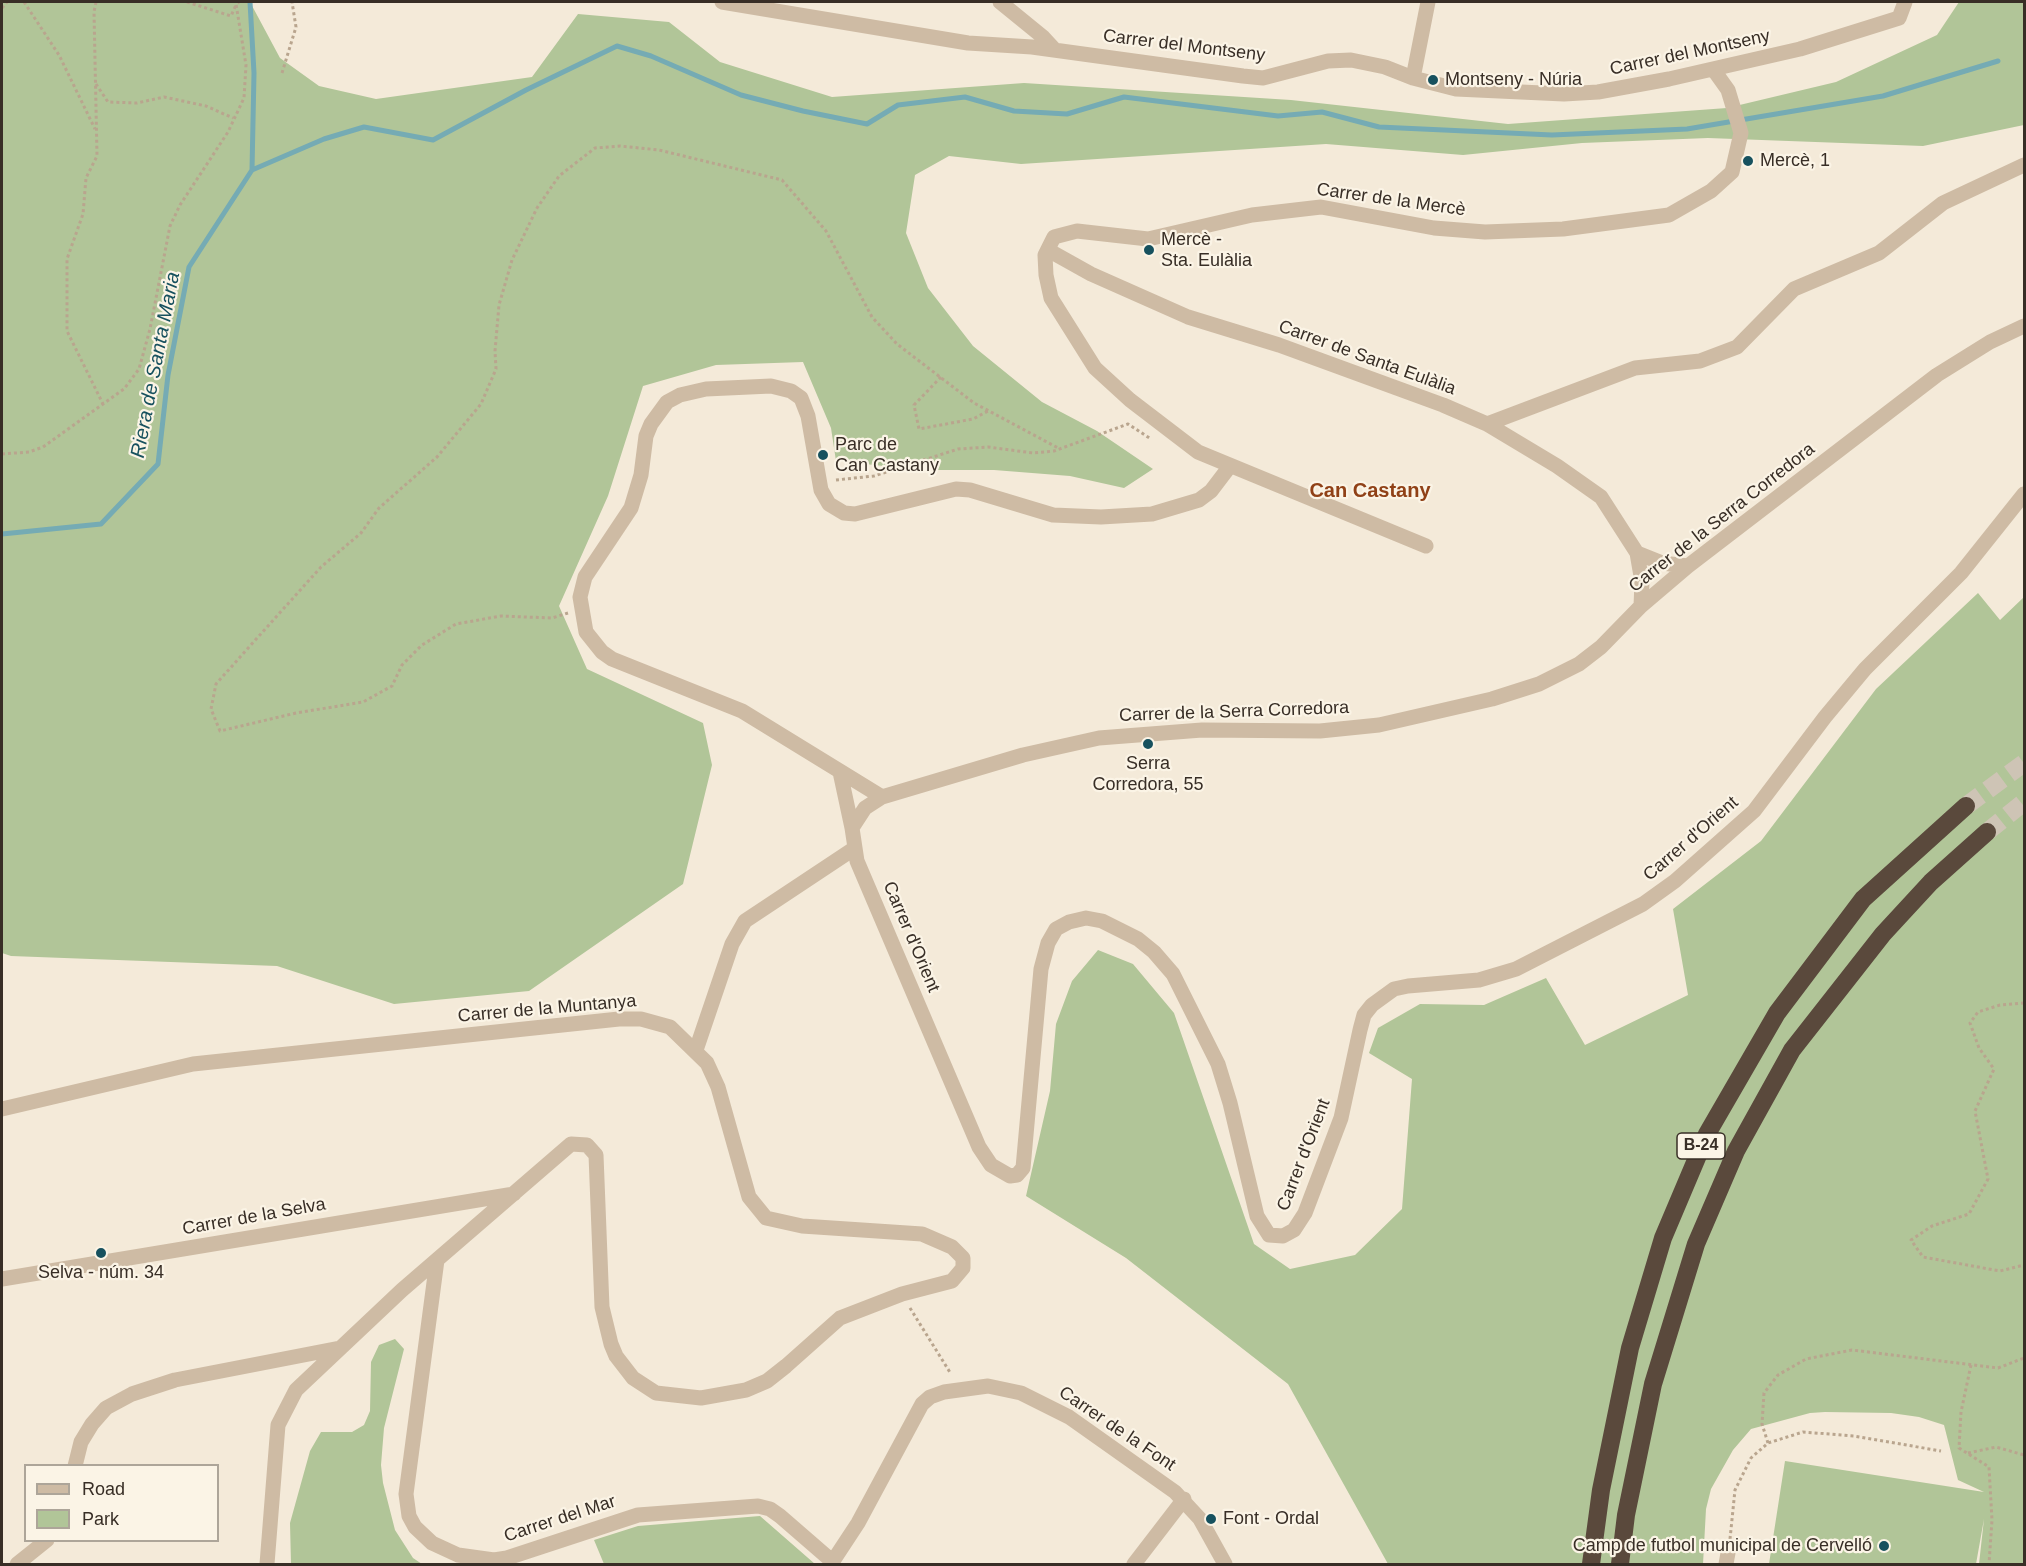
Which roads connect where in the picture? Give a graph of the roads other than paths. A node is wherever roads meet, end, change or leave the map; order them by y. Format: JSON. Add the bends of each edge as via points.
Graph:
{"nodes":[{"id":1,"x":722,"y":2,"type":"edge"},
{"id":2,"x":1000,"y":2,"type":"edge"},
{"id":3,"x":1428,"y":2,"type":"edge"},
{"id":4,"x":1905,"y":2,"type":"edge"},
{"id":5,"x":1055,"y":50,"type":"junction"},
{"id":6,"x":1713,"y":69,"type":"junction"},
{"id":7,"x":1413,"y":78,"type":"junction"},
{"id":8,"x":2025,"y":165,"type":"edge"},
{"id":9,"x":1048,"y":250,"type":"junction"},
{"id":10,"x":2025,"y":326,"type":"edge"},
{"id":11,"x":1487,"y":424,"type":"junction"},
{"id":12,"x":1230,"y":466,"type":"junction"},
{"id":13,"x":2025,"y":494,"type":"edge"},
{"id":14,"x":1426,"y":546,"type":"dead end"},
{"id":15,"x":1637,"y":553,"type":"junction"},
{"id":16,"x":1688,"y":566,"type":"junction"},
{"id":17,"x":1641,"y":606,"type":"junction"},
{"id":18,"x":840,"y":772,"type":"junction"},
{"id":19,"x":882,"y":797,"type":"junction"},
{"id":20,"x":1966,"y":807,"type":"tunnel mouth"},
{"id":21,"x":852,"y":828,"type":"junction"},
{"id":22,"x":1987,"y":832,"type":"tunnel mouth"},
{"id":23,"x":855,"y":848,"type":"junction"},
{"id":24,"x":696,"y":1050,"type":"junction"},
{"id":25,"x":2,"y":1109,"type":"edge"},
{"id":26,"x":514,"y":1194,"type":"junction"},
{"id":27,"x":437,"y":1260,"type":"junction"},
{"id":28,"x":2,"y":1279,"type":"edge"},
{"id":29,"x":340,"y":1348,"type":"junction"},
{"id":30,"x":76,"y":1464,"type":"edge"},
{"id":31,"x":1184,"y":1499,"type":"junction"},
{"id":32,"x":44,"y":1542,"type":"edge"},
{"id":33,"x":832,"y":1563,"type":"edge"},
{"id":34,"x":17,"y":1564,"type":"edge"},
{"id":35,"x":267,"y":1564,"type":"edge"},
{"id":36,"x":1134,"y":1564,"type":"edge"},
{"id":37,"x":1225,"y":1564,"type":"edge"},
{"id":38,"x":1591,"y":1564,"type":"edge"},
{"id":39,"x":1620,"y":1564,"type":"edge"}],
"edges":[{"from":1,"to":5,"type":"street","name":"Carrer del Montseny","via":[[968,43]]},
{"from":2,"to":5,"type":"street"},
{"from":3,"to":7,"type":"street"},
{"from":4,"to":6,"type":"street","name":"Carrer del Montseny","via":[[1899,18],[1876,27]]},
{"from":5,"to":7,"type":"street","name":"Carrer del Montseny","via":[[1263,78],[1351,60]]},
{"from":6,"to":7,"type":"street","name":"Carrer del Montseny","via":[[1598,92],[1564,94],[1456,89]]},
{"from":6,"to":9,"type":"street","name":"Carrer de la Mercè","via":[[1728,90],[1741,133],[1732,172],[1711,191],[1669,215],[1563,229],[1485,232],[1434,228],[1321,207],[1252,215],[1148,239],[1077,231],[1054,237]]},
{"from":8,"to":11,"type":"street","via":[[1943,203],[1879,253],[1794,289],[1737,347],[1700,361],[1635,368]]},
{"from":9,"to":11,"type":"street","name":"Carrer de Santa Eulàlia","via":[[1091,274],[1188,316],[1279,345]]},
{"from":9,"to":12,"type":"street","via":[[1046,275],[1051,298],[1095,368],[1198,452]]},
{"from":10,"to":16,"type":"street","name":"Carrer de la Serra Corredora","via":[[1990,342],[1937,375]]},
{"from":11,"to":15,"type":"street","name":"Carrer de Santa Eulàlia","via":[[1601,497]]},
{"from":12,"to":14,"type":"street"},
{"from":12,"to":18,"type":"street","via":[[1199,500],[1172,510],[1131,516],[1053,515],[956,489],[855,514],[844,513],[829,504],[821,490],[808,416],[801,398],[791,391],[771,386],[706,389],[667,402],[651,424],[631,508],[585,578],[580,597],[586,632],[612,659],[742,711]]},
{"from":13,"to":23,"type":"street","name":"Carrer d'Orient","via":[[1961,573],[1865,669],[1755,811],[1675,881],[1642,904],[1516,969],[1479,980],[1394,989],[1372,1005],[1360,1030],[1348,1096],[1305,1214],[1294,1230],[1283,1236],[1269,1235],[1257,1216],[1218,1064],[1173,974],[1138,939],[1102,921],[1086,918],[1069,922],[1056,929],[1048,943],[1041,969],[1023,1168],[1010,1176],[991,1165],[975,1136]]},
{"from":15,"to":16,"type":"street"},
{"from":15,"to":17,"type":"street","name":"Carrer de Santa Eulàlia"},
{"from":16,"to":17,"type":"street","name":"Carrer de la Serra Corredora"},
{"from":17,"to":19,"type":"street","name":"Carrer de la Serra Corredora","via":[[1579,664],[1539,684],[1492,699],[1412,719],[1343,729],[1202,730],[1099,738],[1023,755]]},
{"from":18,"to":19,"type":"street"},
{"from":18,"to":21,"type":"street","name":"Carrer d'Orient"},
{"from":19,"to":21,"type":"street","via":[[865,808]]},
{"from":20,"to":38,"type":"highway","number":"B-24","via":[[1863,899],[1777,1013],[1707,1134],[1663,1238],[1630,1348],[1601,1490]]},
{"from":21,"to":23,"type":"street","name":"Carrer d'Orient"},
{"from":22,"to":39,"type":"highway","number":"B-24","via":[[1931,882],[1883,934],[1792,1050],[1736,1151],[1696,1244],[1653,1384]]},
{"from":23,"to":24,"type":"street","via":[[745,921],[732,944]]},
{"from":24,"to":25,"type":"street","name":"Carrer de la Muntanya","via":[[670,1027],[640,1019],[619,1019],[193,1064]]},
{"from":24,"to":26,"type":"street","name":"Carrer de la Muntanya","via":[[718,1087],[749,1197],[766,1218],[802,1226],[922,1234],[961,1254],[963,1268],[956,1278],[840,1318],[786,1366],[746,1390],[701,1398],[669,1396],[645,1388],[633,1378],[611,1344],[602,1307],[598,1169],[594,1150],[587,1145],[571,1144]]},
{"from":26,"to":27,"type":"street","name":"Carrer de la Muntanya"},
{"from":26,"to":28,"type":"street","name":"Carrer de la Selva"},
{"from":27,"to":29,"type":"street","name":"Carrer de la Muntanya"},
{"from":27,"to":33,"type":"street","name":"Carrer del Mar","via":[[405,1494],[409,1516],[432,1543],[458,1555],[494,1560],[638,1515],[758,1506],[780,1516]]},
{"from":29,"to":30,"type":"street","via":[[175,1380],[132,1394],[106,1408],[92,1424],[81,1442]]},
{"from":29,"to":35,"type":"street","name":"Carrer de la Muntanya","via":[[296,1390],[278,1425]]},
{"from":31,"to":33,"type":"street","name":"Carrer de la Font","via":[[1069,1417],[1038,1400],[1005,1388],[960,1388],[930,1397],[917,1410],[858,1523]]},
{"from":31,"to":36,"type":"street"},
{"from":31,"to":37,"type":"street","name":"Carrer de la Font","via":[[1208,1531]]},
{"from":32,"to":34,"type":"street"}]}
